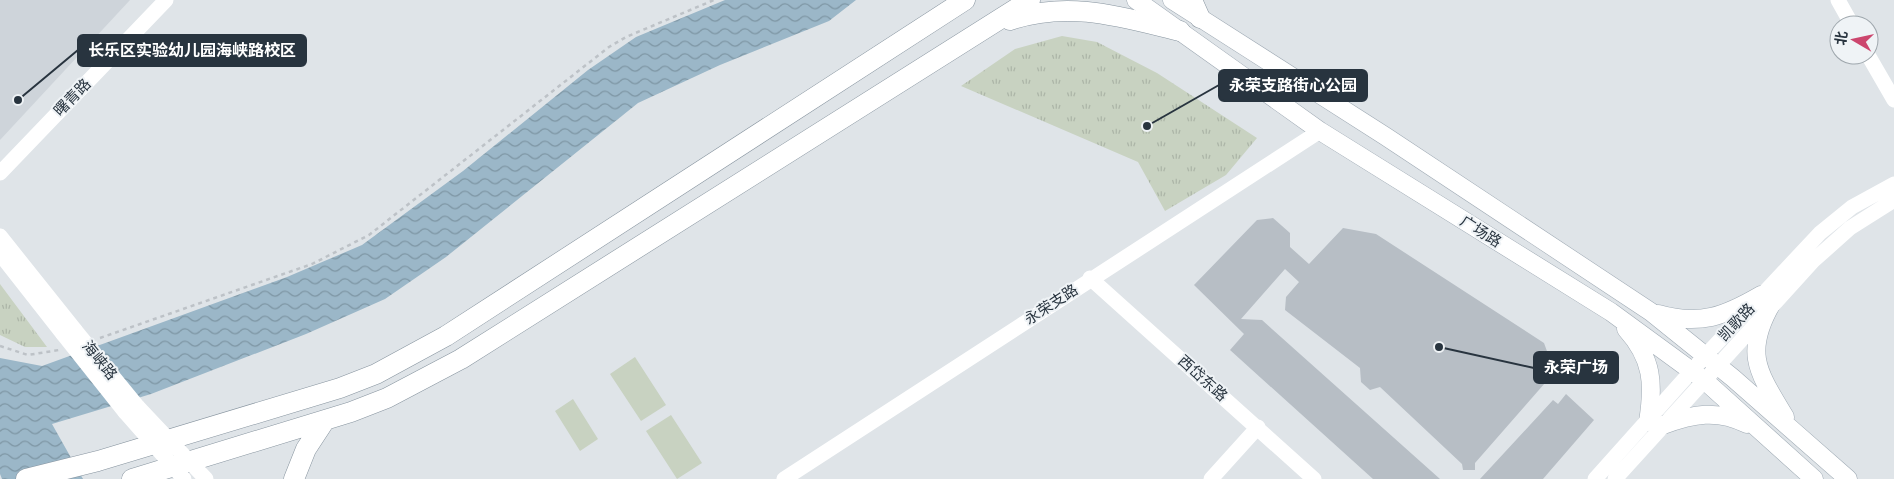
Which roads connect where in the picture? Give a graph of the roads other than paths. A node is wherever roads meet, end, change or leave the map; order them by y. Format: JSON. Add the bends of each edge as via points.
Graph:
{"nodes":[{"id":1,"x":166,"y":0,"type":"edge"},
{"id":2,"x":965,"y":0,"type":"edge"},
{"id":3,"x":1030,"y":0,"type":"edge"},
{"id":4,"x":1136,"y":0,"type":"edge"},
{"id":5,"x":1172,"y":0,"type":"edge"},
{"id":6,"x":1838,"y":0,"type":"edge"},
{"id":7,"x":1196,"y":9,"type":"edge"},
{"id":8,"x":1846,"y":15,"type":"edge"},
{"id":9,"x":987,"y":28,"type":"junction"},
{"id":10,"x":1180,"y":31,"type":"junction"},
{"id":11,"x":1874,"y":65,"type":"edge"},
{"id":12,"x":1894,"y":100,"type":"edge"},
{"id":13,"x":1320,"y":130,"type":"junction"},
{"id":14,"x":0,"y":173,"type":"edge"},
{"id":15,"x":1894,"y":184,"type":"edge"},
{"id":16,"x":1894,"y":200,"type":"edge"},
{"id":17,"x":0,"y":236,"type":"edge"},
{"id":18,"x":0,"y":254,"type":"edge"},
{"id":19,"x":1090,"y":278,"type":"junction"},
{"id":20,"x":1767,"y":299,"type":"junction"},
{"id":21,"x":1611,"y":312,"type":"junction"},
{"id":22,"x":1650,"y":312,"type":"junction"},
{"id":23,"x":68,"y":337,"type":"junction"},
{"id":24,"x":1711,"y":360,"type":"junction"},
{"id":25,"x":1698,"y":375,"type":"junction"},
{"id":26,"x":325,"y":420,"type":"junction"},
{"id":27,"x":1656,"y":424,"type":"junction"},
{"id":28,"x":1258,"y":427,"type":"junction"},
{"id":29,"x":1759,"y":430,"type":"junction"},
{"id":30,"x":1795,"y":433,"type":"junction"},
{"id":31,"x":160,"y":442,"type":"junction"},
{"id":32,"x":182,"y":469,"type":"edge"},
{"id":33,"x":26,"y":479,"type":"edge"},
{"id":34,"x":132,"y":479,"type":"edge"},
{"id":35,"x":206,"y":479,"type":"edge"},
{"id":36,"x":294,"y":479,"type":"edge"},
{"id":37,"x":784,"y":479,"type":"edge"},
{"id":38,"x":1211,"y":479,"type":"edge"},
{"id":39,"x":1314,"y":479,"type":"edge"},
{"id":40,"x":1595,"y":479,"type":"edge"},
{"id":41,"x":1615,"y":479,"type":"edge"},
{"id":42,"x":1814,"y":479,"type":"edge"},
{"id":43,"x":1848,"y":479,"type":"edge"}],
"edges":[{"from":1,"to":14,"type":"street","name":"曙青路"},
{"from":2,"to":31,"type":"highway","via":[[446,336],[376,374],[340,388]]},
{"from":3,"to":9,"type":"highway"},
{"from":4,"to":10,"type":"main road","name":"广场路"},
{"from":5,"to":7,"type":"main road","name":"广场路"},
{"from":6,"to":8,"type":"street"},
{"from":7,"to":22,"type":"main road","name":"广场路"},
{"from":9,"to":10,"type":"highway","via":[[1030,14],[1084,10]]},
{"from":9,"to":26,"type":"highway","via":[[461,359],[387,398]]},
{"from":10,"to":13,"type":"main road","name":"广场路"},
{"from":11,"to":12,"type":"street"},
{"from":13,"to":19,"type":"street","name":"永荣支路"},
{"from":13,"to":21,"type":"main road","name":"广场路"},
{"from":15,"to":20,"type":"street","name":"凯歌路","via":[[1836,218]]},
{"from":16,"to":20,"type":"street","name":"凯歌路","via":[[1856,224]]},
{"from":17,"to":23,"type":"street","name":"海峡路"},
{"from":18,"to":23,"type":"street","name":"海峡路"},
{"from":19,"to":28,"type":"street","name":"西岱东路"},
{"from":19,"to":37,"type":"street","name":"永荣支路"},
{"from":20,"to":22,"type":"main road","via":[[1706,319],[1675,319]]},
{"from":20,"to":24,"type":"street","name":"凯歌路"},
{"from":20,"to":30,"type":"main road","via":[[1756,359],[1764,382]]},
{"from":21,"to":25,"type":"main road","name":"广场路"},
{"from":21,"to":27,"type":"main road","via":[[1637,341],[1648,365]]},
{"from":22,"to":24,"type":"main road","name":"广场路"},
{"from":23,"to":31,"type":"street","name":"海峡路","bridge":true},
{"from":24,"to":25,"type":"street","name":"凯歌路"},
{"from":24,"to":30,"type":"main road","name":"广场路"},
{"from":25,"to":27,"type":"street","name":"凯歌路"},
{"from":25,"to":29,"type":"main road","name":"广场路"},
{"from":26,"to":32,"type":"highway"},
{"from":26,"to":36,"type":"highway","via":[[306,449]]},
{"from":27,"to":29,"type":"main road","via":[[1706,414],[1736,419]]},
{"from":27,"to":40,"type":"street","name":"凯歌路"},
{"from":27,"to":41,"type":"street","name":"凯歌路"},
{"from":28,"to":38,"type":"street"},
{"from":28,"to":39,"type":"street","name":"西岱东路"},
{"from":29,"to":42,"type":"main road","name":"广场路"},
{"from":30,"to":43,"type":"main road","name":"广场路"},
{"from":31,"to":32,"type":"street","name":"海峡路"},
{"from":31,"to":33,"type":"highway"},
{"from":32,"to":34,"type":"highway"},
{"from":32,"to":35,"type":"street","name":"海峡路"}]}
